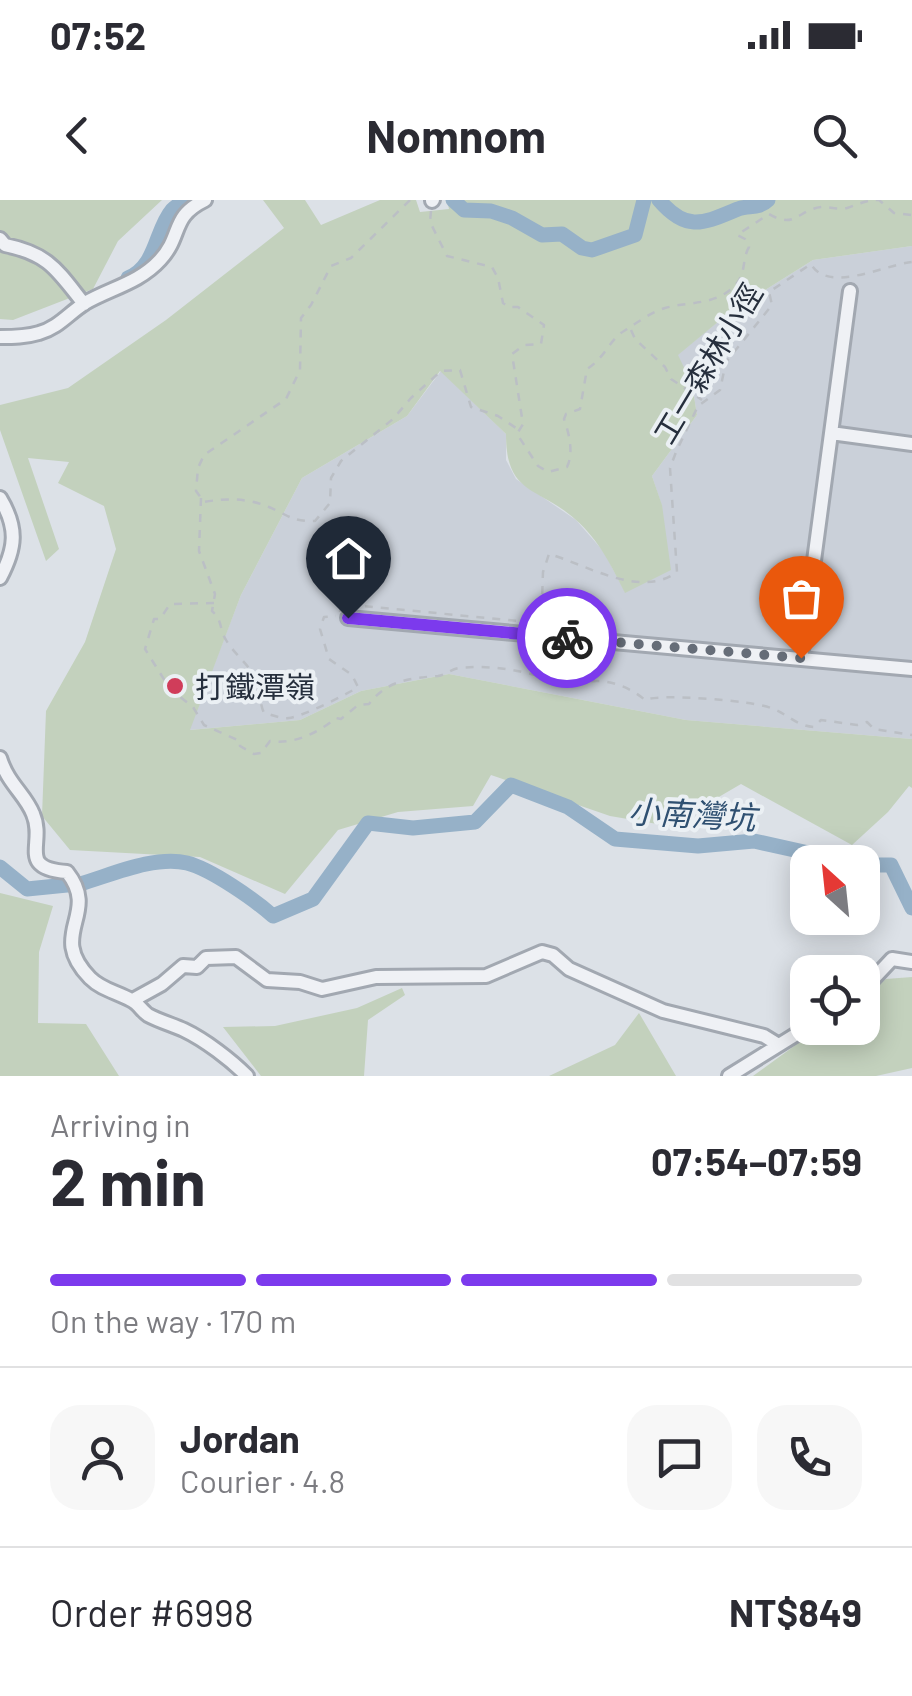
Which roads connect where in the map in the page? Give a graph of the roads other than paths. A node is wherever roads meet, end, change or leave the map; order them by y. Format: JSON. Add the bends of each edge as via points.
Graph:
{"nodes":[{"id":1,"x":205,"y":200,"type":"edge"},
{"id":2,"x":0,"y":238,"type":"edge"},
{"id":3,"x":850,"y":291,"type":"dead end"},
{"id":4,"x":80,"y":299,"type":"junction"},
{"id":5,"x":0,"y":337,"type":"edge"},
{"id":6,"x":831,"y":433,"type":"junction"},
{"id":7,"x":912,"y":444,"type":"edge"},
{"id":8,"x":0,"y":498,"type":"edge"},
{"id":9,"x":6,"y":534,"type":"edge"},
{"id":10,"x":0,"y":578,"type":"edge"},
{"id":11,"x":344,"y":617,"type":"road end"},
{"id":12,"x":801,"y":658,"type":"junction"},
{"id":13,"x":912,"y":669,"type":"edge"},
{"id":14,"x":0,"y":758,"type":"edge"},
{"id":15,"x":912,"y":962,"type":"edge"},
{"id":16,"x":880,"y":972,"type":"edge"},
{"id":17,"x":133,"y":1000,"type":"junction"},
{"id":18,"x":790,"y":1037,"type":"edge"},
{"id":19,"x":777,"y":1044,"type":"junction"},
{"id":20,"x":248,"y":1076,"type":"edge"},
{"id":21,"x":730,"y":1076,"type":"edge"}],
"edges":[{"from":1,"to":4,"type":"street","via":[[181,216],[163,258],[142,278]]},
{"from":2,"to":4,"type":"street","via":[[35,251]]},
{"from":3,"to":6,"type":"street"},
{"from":4,"to":5,"type":"street","via":[[54,328]]},
{"from":6,"to":7,"type":"street"},
{"from":6,"to":12,"type":"street"},
{"from":8,"to":9,"type":"street","via":[[10,514]]},
{"from":9,"to":10,"type":"street","via":[[12,555]]},
{"from":11,"to":12,"type":"street"},
{"from":12,"to":13,"type":"street"},
{"from":14,"to":17,"type":"street","via":[[34,816],[41,866],[68,872],[81,894],[70,943],[88,977]]},
{"from":15,"to":16,"type":"street","via":[[892,959]]},
{"from":17,"to":19,"type":"street","via":[[206,958],[236,957],[267,980],[322,989],[376,977],[486,976],[542,952],[662,1011]]},
{"from":17,"to":20,"type":"street"},
{"from":18,"to":19,"type":"street"},
{"from":19,"to":21,"type":"street"}]}
